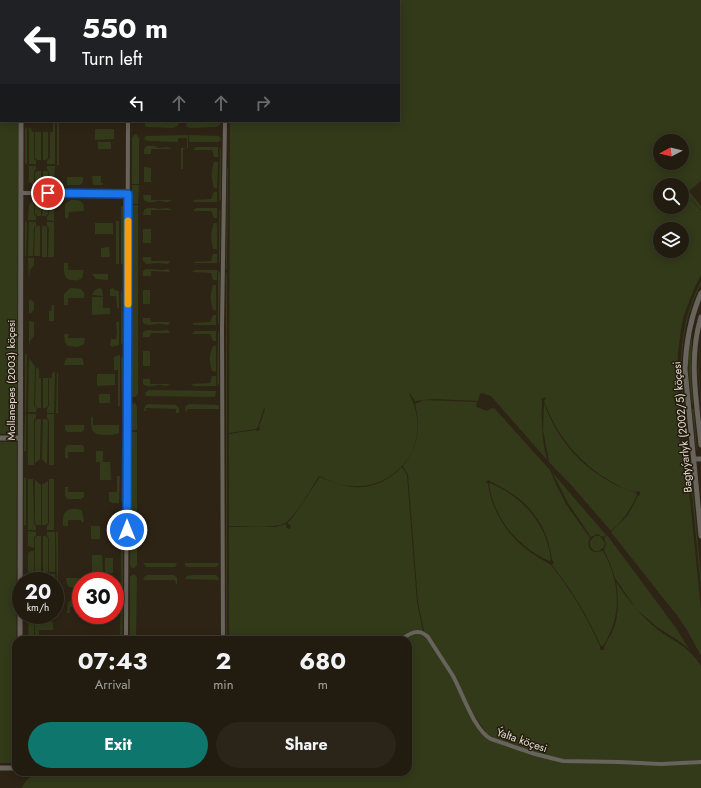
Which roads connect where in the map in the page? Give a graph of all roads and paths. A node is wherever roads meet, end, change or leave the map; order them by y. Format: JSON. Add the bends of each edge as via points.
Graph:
{"nodes":[{"id":1,"x":22,"y":122,"type":"edge"},
{"id":2,"x":128,"y":122,"type":"edge"},
{"id":3,"x":225,"y":122,"type":"edge"},
{"id":4,"x":21,"y":193,"type":"junction"},
{"id":5,"x":128,"y":194,"type":"junction"},
{"id":6,"x":701,"y":293,"type":"edge"},
{"id":7,"x":701,"y":317,"type":"edge"},
{"id":8,"x":689,"y":329,"type":"junction"},
{"id":9,"x":698,"y":330,"type":"junction"},
{"id":10,"x":0,"y":438,"type":"edge"},
{"id":11,"x":20,"y":438,"type":"junction"},
{"id":12,"x":701,"y":445,"type":"edge"},
{"id":13,"x":694,"y":459,"type":"junction"},
{"id":14,"x":701,"y":459,"type":"edge"},
{"id":15,"x":701,"y":536,"type":"edge"},
{"id":16,"x":20,"y":636,"type":"edge"},
{"id":17,"x":126,"y":636,"type":"edge"},
{"id":18,"x":222,"y":636,"type":"edge"},
{"id":19,"x":407,"y":636,"type":"edge"},
{"id":20,"x":701,"y":762,"type":"edge"},
{"id":21,"x":0,"y":768,"type":"edge"},
{"id":22,"x":12,"y":768,"type":"edge"}],
"edges":[{"from":1,"to":4,"type":"street","name":"Mollanepes (2003) köçesi"},
{"from":2,"to":5,"type":"street"},
{"from":3,"to":18,"type":"street"},
{"from":4,"to":5,"type":"street"},
{"from":4,"to":11,"type":"street","name":"Mollanepes (2003) köçesi"},
{"from":5,"to":17,"type":"street"},
{"from":6,"to":8,"type":"street","name":"Bagtyýarlyk (2002/5) köçesi"},
{"from":7,"to":9,"type":"street","name":"Bagtyýarlyk (2002/5) köçesi"},
{"from":8,"to":9,"type":"street"},
{"from":8,"to":13,"type":"street","name":"Bagtyýarlyk (2002/5) köçesi","via":[[686,374]]},
{"from":9,"to":12,"type":"street","name":"Bagtyýarlyk (2002/5) köçesi","via":[[694,369]]},
{"from":10,"to":11,"type":"street"},
{"from":11,"to":16,"type":"street","name":"Mollanepes (2003) köçesi"},
{"from":13,"to":14,"type":"street"},
{"from":13,"to":15,"type":"street","name":"Bagtyýarlyk (2002/5) köçesi"},
{"from":19,"to":20,"type":"street","name":"Ýalta köçesi","via":[[417,631],[428,637],[484,733],[491,739],[563,761],[661,764]]},
{"from":21,"to":22,"type":"street"}]}
